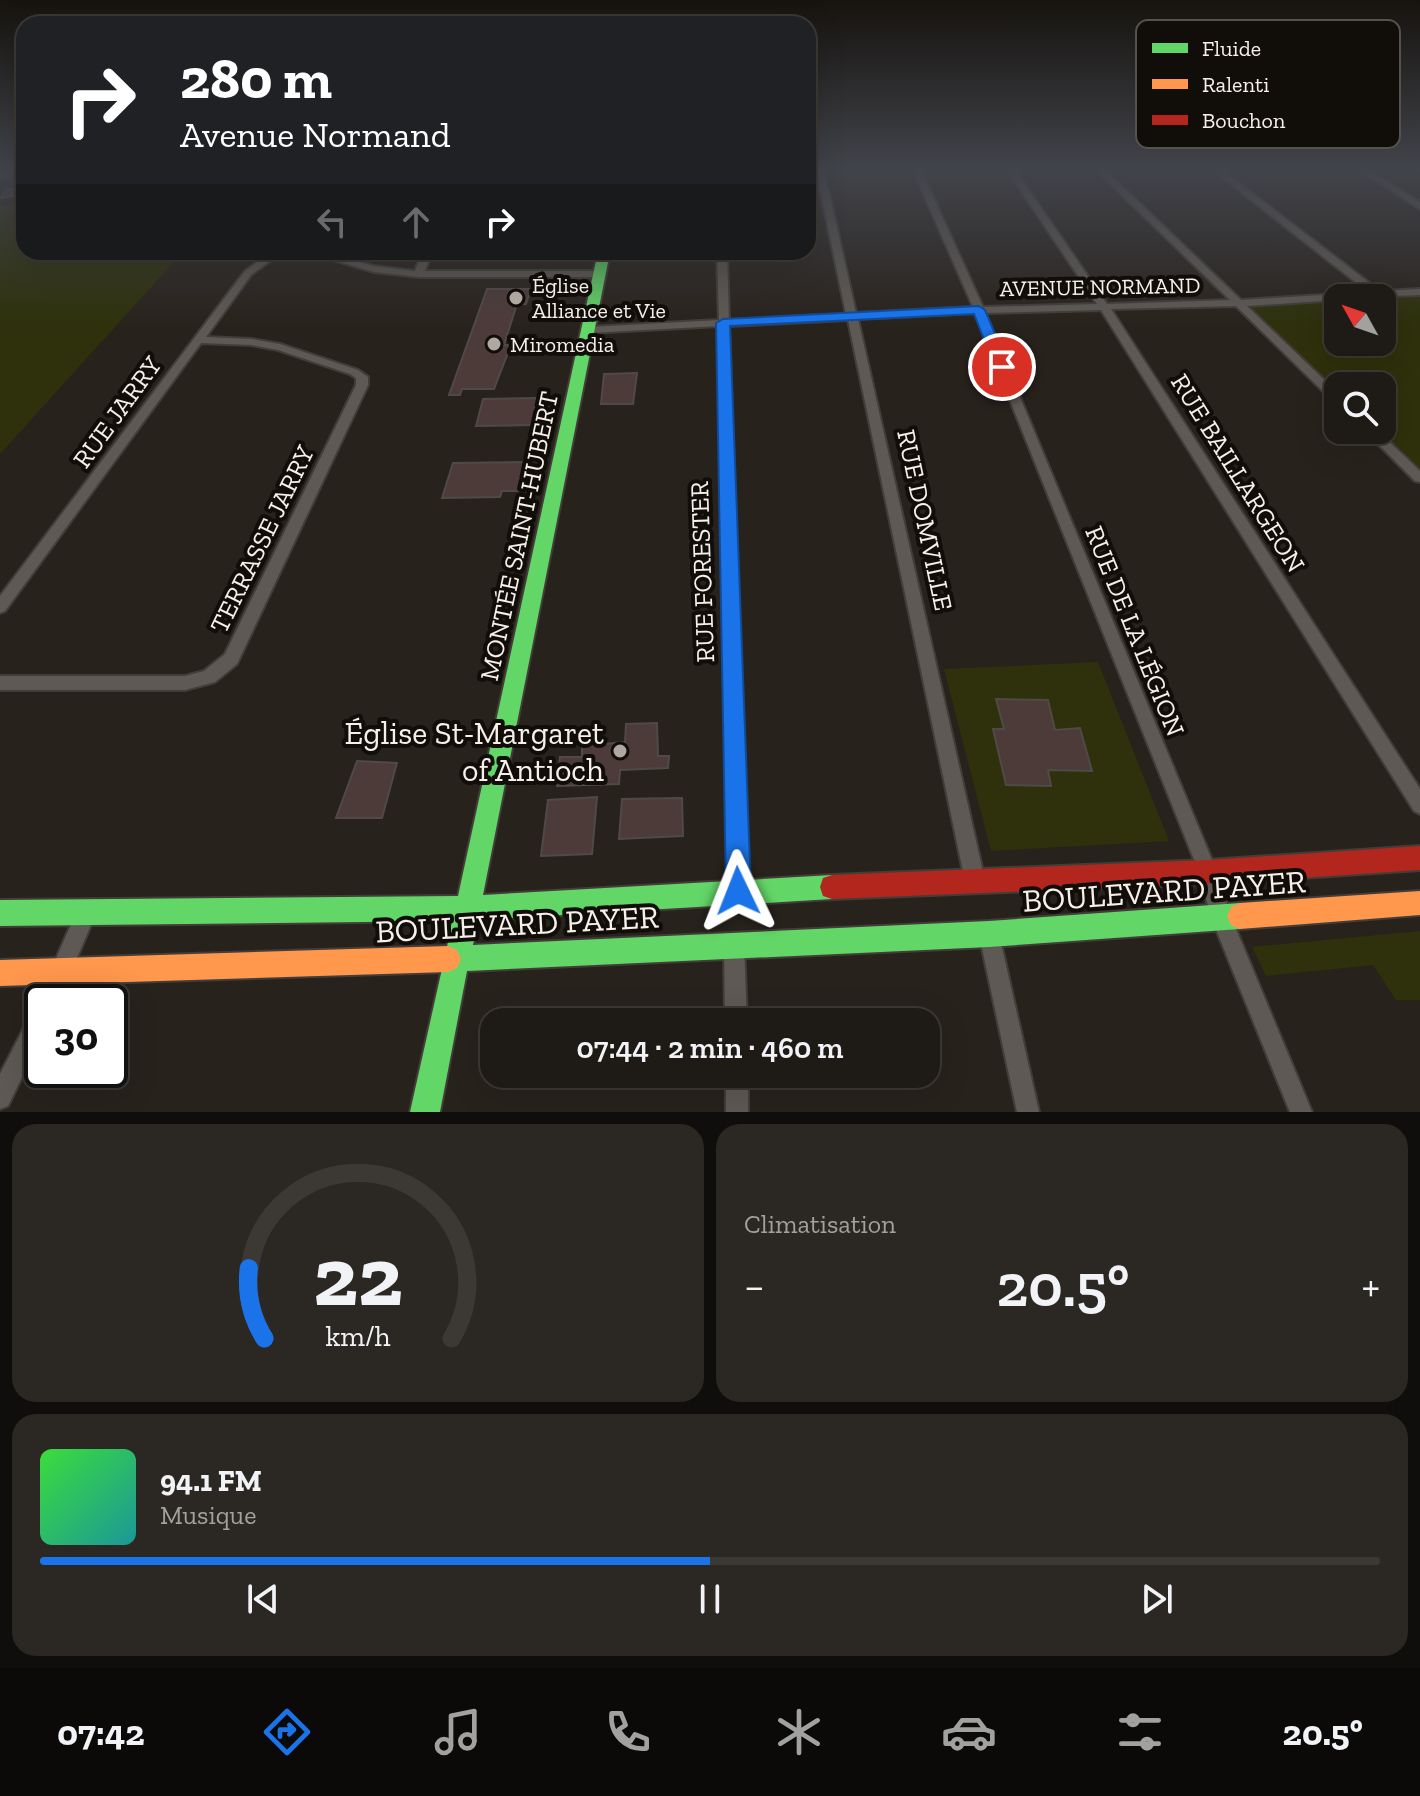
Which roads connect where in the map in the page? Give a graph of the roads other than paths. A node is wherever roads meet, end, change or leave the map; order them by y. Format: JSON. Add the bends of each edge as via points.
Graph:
{"nodes":[{"id":1,"x":831,"y":222,"type":"edge"},
{"id":2,"x":940,"y":222,"type":"edge"},
{"id":3,"x":1046,"y":222,"type":"edge"},
{"id":4,"x":1154,"y":222,"type":"edge"},
{"id":5,"x":1284,"y":222,"type":"edge"},
{"id":6,"x":266,"y":260,"type":"edge"},
{"id":7,"x":341,"y":260,"type":"edge"},
{"id":8,"x":424,"y":260,"type":"edge"},
{"id":9,"x":602,"y":260,"type":"edge"},
{"id":10,"x":722,"y":260,"type":"edge"},
{"id":11,"x":419,"y":274,"type":"junction"},
{"id":12,"x":599,"y":274,"type":"junction"},
{"id":13,"x":1364,"y":284,"type":"edge"},
{"id":14,"x":1420,"y":292,"type":"edge"},
{"id":15,"x":1396,"y":293,"type":"edge"},
{"id":16,"x":1324,"y":297,"type":"edge"},
{"id":17,"x":1239,"y":303,"type":"junction"},
{"id":18,"x":1104,"y":306,"type":"junction"},
{"id":19,"x":979,"y":310,"type":"junction"},
{"id":20,"x":851,"y":315,"type":"junction"},
{"id":21,"x":723,"y":323,"type":"junction"},
{"id":22,"x":589,"y":330,"type":"junction"},
{"id":23,"x":198,"y":340,"type":"junction"},
{"id":24,"x":1324,"y":385,"type":"edge"},
{"id":25,"x":1385,"y":444,"type":"edge"},
{"id":26,"x":1420,"y":478,"type":"edge"},
{"id":27,"x":0,"y":607,"type":"edge"},
{"id":28,"x":0,"y":683,"type":"edge"},
{"id":29,"x":1420,"y":805,"type":"edge"},
{"id":30,"x":1420,"y":858,"type":"edge"},
{"id":31,"x":1208,"y":872,"type":"junction"},
{"id":32,"x":975,"y":881,"type":"junction"},
{"id":33,"x":738,"y":891,"type":"junction"},
{"id":34,"x":1420,"y":903,"type":"edge"},
{"id":35,"x":466,"y":908,"type":"junction"},
{"id":36,"x":87,"y":911,"type":"junction"},
{"id":37,"x":0,"y":913,"type":"edge"},
{"id":38,"x":1221,"y":917,"type":"junction"},
{"id":39,"x":989,"y":934,"type":"junction"},
{"id":40,"x":734,"y":944,"type":"junction"},
{"id":41,"x":455,"y":959,"type":"junction"},
{"id":42,"x":63,"y":970,"type":"junction"},
{"id":43,"x":0,"y":973,"type":"edge"},
{"id":44,"x":56,"y":984,"type":"edge"},
{"id":45,"x":736,"y":1008,"type":"edge"},
{"id":46,"x":24,"y":1049,"type":"edge"},
{"id":47,"x":737,"y":1088,"type":"edge"},
{"id":48,"x":0,"y":1098,"type":"edge"},
{"id":49,"x":425,"y":1112,"type":"edge"},
{"id":50,"x":737,"y":1112,"type":"edge"},
{"id":51,"x":1028,"y":1112,"type":"edge"},
{"id":52,"x":1301,"y":1112,"type":"edge"}],
"edges":[{"from":1,"to":20,"type":"street","name":"RUE DOMVILLE"},
{"from":2,"to":19,"type":"street","name":"RUE DE LA LÉGION"},
{"from":3,"to":18,"type":"street","name":"RUE BAILLARGEON"},
{"from":4,"to":17,"type":"street"},
{"from":5,"to":13,"type":"street"},
{"from":6,"to":23,"type":"street","name":"RUE JARRY","via":[[248,273]]},
{"from":7,"to":11,"type":"street"},
{"from":8,"to":11,"type":"street"},
{"from":9,"to":12,"type":"street","name":"MONTÉE SAINT-HUBERT"},
{"from":10,"to":21,"type":"street","name":"RUE FORESTER"},
{"from":11,"to":12,"type":"street"},
{"from":12,"to":22,"type":"street","name":"MONTÉE SAINT-HUBERT"},
{"from":14,"to":15,"type":"street","name":"AVENUE NORMAND"},
{"from":16,"to":17,"type":"street","name":"AVENUE NORMAND"},
{"from":17,"to":18,"type":"street","name":"AVENUE NORMAND"},
{"from":17,"to":24,"type":"street"},
{"from":18,"to":19,"type":"street","name":"AVENUE NORMAND"},
{"from":18,"to":29,"type":"street","name":"RUE BAILLARGEON"},
{"from":19,"to":20,"type":"street","name":"AVENUE NORMAND"},
{"from":19,"to":31,"type":"street","name":"RUE DE LA LÉGION"},
{"from":20,"to":21,"type":"street","name":"AVENUE NORMAND"},
{"from":20,"to":32,"type":"street","name":"RUE DOMVILLE"},
{"from":21,"to":22,"type":"street","name":"AVENUE NORMAND"},
{"from":21,"to":33,"type":"street","name":"RUE FORESTER"},
{"from":22,"to":35,"type":"street","name":"MONTÉE SAINT-HUBERT"},
{"from":23,"to":27,"type":"street","name":"RUE JARRY"},
{"from":23,"to":28,"type":"street","name":"TERRASSE JARRY","via":[[280,347],[362,377],[231,659],[209,677],[185,683]]},
{"from":25,"to":26,"type":"street"},
{"from":30,"to":31,"type":"street","name":"BOULEVARD PAYER"},
{"from":31,"to":32,"type":"street","name":"BOULEVARD PAYER"},
{"from":31,"to":38,"type":"street","name":"RUE DE LA LÉGION"},
{"from":32,"to":33,"type":"street","name":"BOULEVARD PAYER"},
{"from":33,"to":35,"type":"street","name":"BOULEVARD PAYER"},
{"from":34,"to":38,"type":"street","name":"BOULEVARD PAYER"},
{"from":35,"to":36,"type":"street","name":"BOULEVARD PAYER"},
{"from":35,"to":41,"type":"street","name":"MONTÉE SAINT-HUBERT"},
{"from":36,"to":37,"type":"street","name":"BOULEVARD PAYER"},
{"from":36,"to":42,"type":"street"},
{"from":38,"to":39,"type":"street","name":"BOULEVARD PAYER"},
{"from":38,"to":52,"type":"street","name":"RUE DE LA LÉGION"},
{"from":39,"to":40,"type":"street","name":"BOULEVARD PAYER"},
{"from":39,"to":51,"type":"street"},
{"from":40,"to":41,"type":"street","name":"BOULEVARD PAYER"},
{"from":40,"to":45,"type":"street"},
{"from":41,"to":42,"type":"street","name":"BOULEVARD PAYER"},
{"from":41,"to":49,"type":"street","name":"MONTÉE SAINT-HUBERT"},
{"from":42,"to":43,"type":"street","name":"BOULEVARD PAYER"},
{"from":42,"to":44,"type":"street"},
{"from":46,"to":48,"type":"street"},
{"from":47,"to":50,"type":"street"}]}
